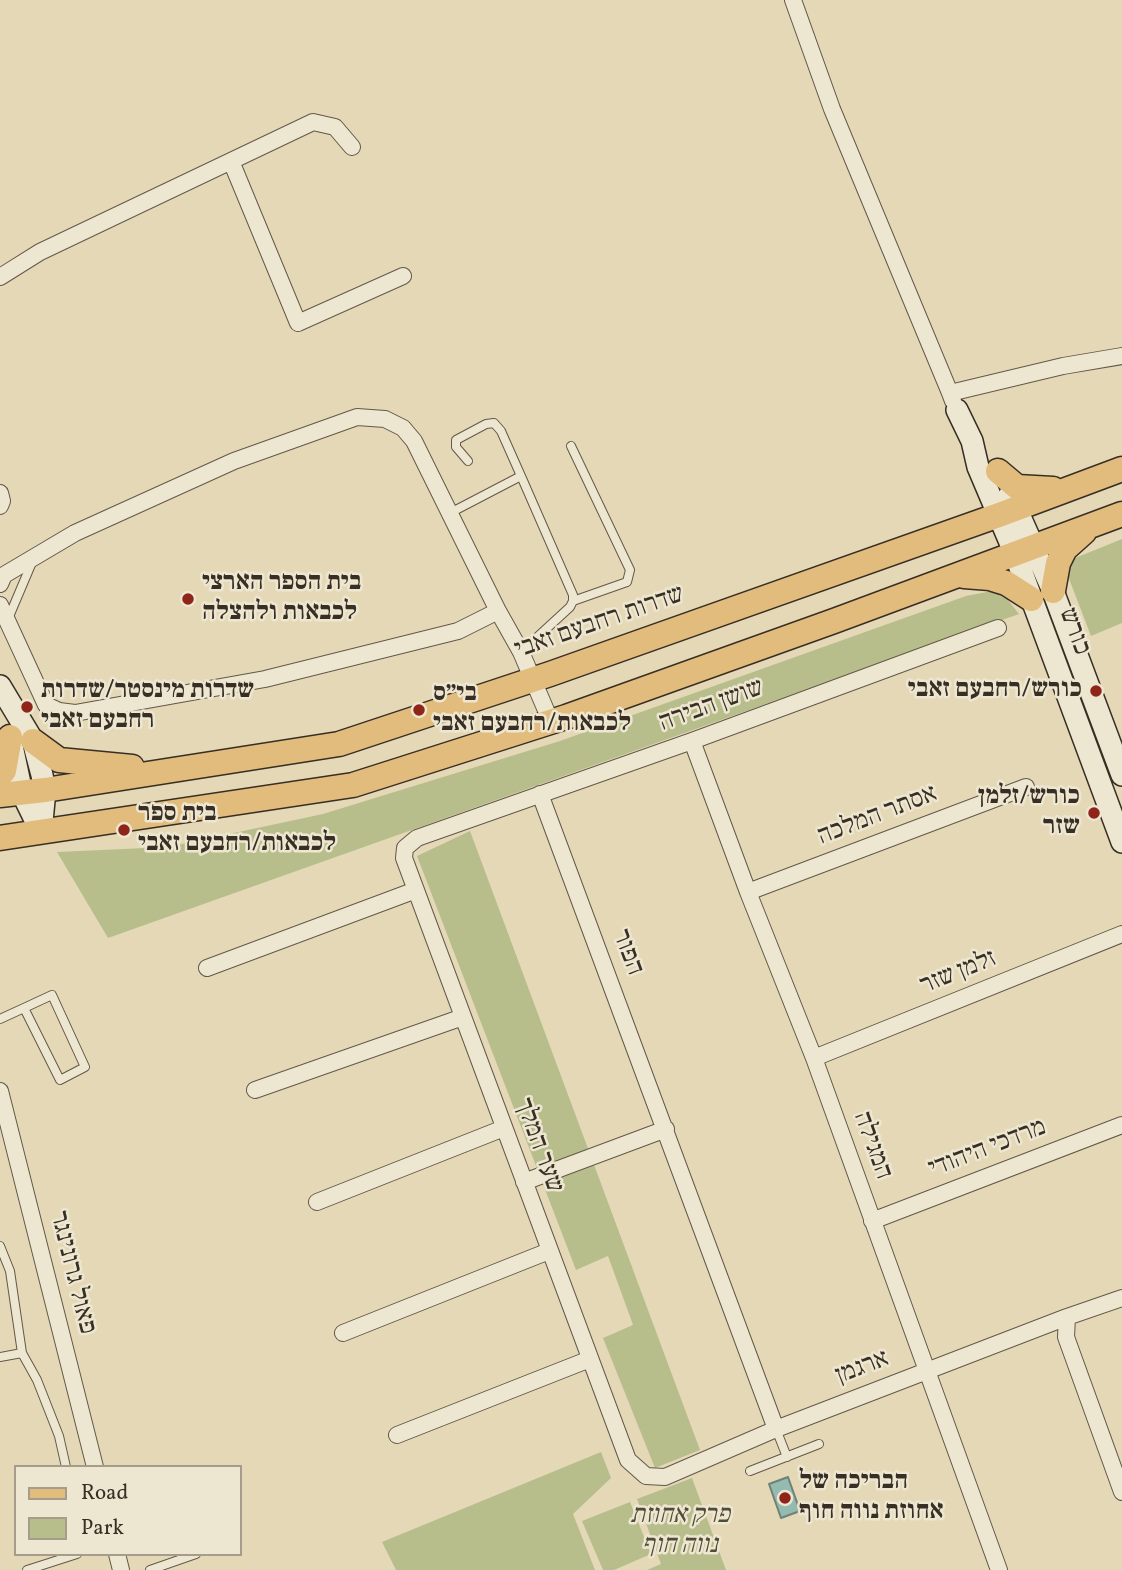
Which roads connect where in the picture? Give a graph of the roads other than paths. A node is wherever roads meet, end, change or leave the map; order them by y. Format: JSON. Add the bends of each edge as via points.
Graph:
{"nodes":[{"id":1,"x":793,"y":0,"type":"edge"},
{"id":2,"x":352,"y":147,"type":"dead end"},
{"id":3,"x":231,"y":161,"type":"junction"},
{"id":4,"x":403,"y":276,"type":"dead end"},
{"id":5,"x":0,"y":277,"type":"edge"},
{"id":6,"x":1122,"y":356,"type":"edge"},
{"id":7,"x":954,"y":401,"type":"junction"},
{"id":8,"x":972,"y":441,"type":"junction"},
{"id":9,"x":571,"y":446,"type":"dead end"},
{"id":10,"x":468,"y":461,"type":"dead end"},
{"id":11,"x":1122,"y":469,"type":"edge"},
{"id":12,"x":998,"y":471,"type":"junction"},
{"id":13,"x":521,"y":476,"type":"junction"},
{"id":14,"x":1064,"y":489,"type":"junction"},
{"id":15,"x":0,"y":493,"type":"edge"},
{"id":16,"x":0,"y":506,"type":"edge"},
{"id":17,"x":1008,"y":511,"type":"junction"},
{"id":18,"x":450,"y":513,"type":"junction"},
{"id":19,"x":1122,"y":514,"type":"edge"},
{"id":20,"x":1094,"y":524,"type":"junction"},
{"id":21,"x":1025,"y":550,"type":"junction"},
{"id":22,"x":34,"y":557,"type":"junction"},
{"id":23,"x":957,"y":575,"type":"junction"},
{"id":24,"x":0,"y":584,"type":"edge"},
{"id":25,"x":1042,"y":595,"type":"junction"},
{"id":26,"x":573,"y":601,"type":"junction"},
{"id":27,"x":0,"y":605,"type":"edge"},
{"id":28,"x":498,"y":611,"type":"junction"},
{"id":29,"x":7,"y":621,"type":"junction"},
{"id":30,"x":998,"y":628,"type":"dead end"},
{"id":31,"x":521,"y":652,"type":"junction"},
{"id":32,"x":532,"y":679,"type":"junction"},
{"id":33,"x":0,"y":686,"type":"edge"},
{"id":34,"x":0,"y":709,"type":"edge"},
{"id":35,"x":551,"y":722,"type":"junction"},
{"id":36,"x":21,"y":739,"type":"junction"},
{"id":37,"x":692,"y":741,"type":"junction"},
{"id":38,"x":175,"y":770,"type":"junction"},
{"id":39,"x":0,"y":775,"type":"edge"},
{"id":40,"x":1122,"y":775,"type":"edge"},
{"id":41,"x":1026,"y":787,"type":"dead end"},
{"id":42,"x":23,"y":793,"type":"edge"},
{"id":43,"x":540,"y":794,"type":"junction"},
{"id":44,"x":41,"y":832,"type":"junction"},
{"id":45,"x":0,"y":838,"type":"edge"},
{"id":46,"x":1122,"y":842,"type":"edge"},
{"id":47,"x":405,"y":848,"type":"joint"},
{"id":48,"x":416,"y":890,"type":"junction"},
{"id":49,"x":748,"y":892,"type":"junction"},
{"id":50,"x":1122,"y":934,"type":"edge"},
{"id":51,"x":207,"y":968,"type":"dead end"},
{"id":52,"x":24,"y":1007,"type":"junction"},
{"id":53,"x":463,"y":1017,"type":"junction"},
{"id":54,"x":0,"y":1019,"type":"edge"},
{"id":55,"x":814,"y":1058,"type":"junction"},
{"id":56,"x":255,"y":1090,"type":"dead end"},
{"id":57,"x":0,"y":1091,"type":"edge"},
{"id":58,"x":1122,"y":1125,"type":"edge"},
{"id":59,"x":505,"y":1128,"type":"junction"},
{"id":60,"x":666,"y":1129,"type":"junction"},
{"id":61,"x":524,"y":1182,"type":"junction"},
{"id":62,"x":317,"y":1202,"type":"dead end"},
{"id":63,"x":872,"y":1221,"type":"junction"},
{"id":64,"x":0,"y":1246,"type":"edge"},
{"id":65,"x":549,"y":1251,"type":"junction"},
{"id":66,"x":1122,"y":1298,"type":"edge"},
{"id":67,"x":1067,"y":1317,"type":"junction"},
{"id":68,"x":343,"y":1333,"type":"dead end"},
{"id":69,"x":22,"y":1353,"type":"junction"},
{"id":70,"x":0,"y":1357,"type":"edge"},
{"id":71,"x":590,"y":1359,"type":"junction"},
{"id":72,"x":926,"y":1372,"type":"junction"},
{"id":73,"x":776,"y":1429,"type":"junction"},
{"id":74,"x":397,"y":1435,"type":"dead end"},
{"id":75,"x":819,"y":1444,"type":"dead end"},
{"id":76,"x":787,"y":1457,"type":"junction"},
{"id":77,"x":628,"y":1460,"type":"joint"},
{"id":78,"x":66,"y":1465,"type":"edge"},
{"id":79,"x":94,"y":1465,"type":"edge"},
{"id":80,"x":750,"y":1471,"type":"dead end"},
{"id":81,"x":1122,"y":1492,"type":"edge"},
{"id":82,"x":71,"y":1556,"type":"edge"},
{"id":83,"x":190,"y":1556,"type":"edge"},
{"id":84,"x":27,"y":1570,"type":"edge"},
{"id":85,"x":150,"y":1570,"type":"edge"},
{"id":86,"x":999,"y":1570,"type":"edge"}],
"edges":[{"from":1,"to":7,"type":"street","via":[[832,109]]},
{"from":2,"to":3,"type":"street","via":[[335,127],[313,122]]},
{"from":3,"to":4,"type":"street","via":[[298,323]]},
{"from":3,"to":5,"type":"street","via":[[40,252]]},
{"from":6,"to":7,"type":"street","via":[[1063,366]]},
{"from":7,"to":8,"type":"street","name":"כורש"},
{"from":8,"to":12,"type":"street","name":"כורש"},
{"from":8,"to":17,"type":"street","name":"כורש","via":[[978,467]]},
{"from":9,"to":26,"type":"lane","via":[[630,570],[627,582]]},
{"from":10,"to":13,"type":"lane","via":[[456,440],[494,423]]},
{"from":11,"to":14,"type":"main road","name":"שדרות רחבעם זאבי"},
{"from":12,"to":14,"type":"main road","via":[[1017,487]]},
{"from":12,"to":17,"type":"street","name":"כורש"},
{"from":13,"to":18,"type":"lane"},
{"from":13,"to":26,"type":"lane"},
{"from":14,"to":17,"type":"main road","name":"שדרות רחבעם זאבי"},
{"from":15,"to":16,"type":"street"},
{"from":17,"to":21,"type":"street","name":"כורש"},
{"from":17,"to":32,"type":"main road","name":"שדרות רחבעם זאבי"},
{"from":18,"to":22,"type":"street","via":[[414,442],[402,428],[385,419],[357,417],[234,461],[75,533]]},
{"from":18,"to":28,"type":"street"},
{"from":19,"to":20,"type":"main road"},
{"from":20,"to":21,"type":"main road"},
{"from":20,"to":25,"type":"main road","via":[[1065,549]]},
{"from":21,"to":23,"type":"main road"},
{"from":21,"to":25,"type":"street","name":"כורש"},
{"from":22,"to":24,"type":"street","via":[[4,575]]},
{"from":22,"to":29,"type":"lane"},
{"from":23,"to":25,"type":"main road","via":[[990,578]]},
{"from":23,"to":35,"type":"main road"},
{"from":25,"to":40,"type":"street","name":"כורש"},
{"from":25,"to":46,"type":"street","name":"כורש"},
{"from":26,"to":31,"type":"lane"},
{"from":27,"to":29,"type":"street"},
{"from":28,"to":29,"type":"street","via":[[458,631],[265,679],[75,713],[46,705]]},
{"from":28,"to":31,"type":"street"},
{"from":30,"to":37,"type":"street","name":"שושן הבירה"},
{"from":31,"to":32,"type":"street"},
{"from":32,"to":35,"type":"street"},
{"from":32,"to":38,"type":"main road","name":"שדרות רחבעם זאבי","via":[[340,744]]},
{"from":33,"to":36,"type":"street"},
{"from":34,"to":36,"type":"street"},
{"from":35,"to":44,"type":"main road","via":[[353,785]]},
{"from":36,"to":38,"type":"main road","via":[[59,760]]},
{"from":36,"to":39,"type":"main road"},
{"from":36,"to":42,"type":"street"},
{"from":37,"to":43,"type":"street","name":"שושן הבירה"},
{"from":37,"to":49,"type":"street","name":"המגילה"},
{"from":38,"to":42,"type":"main road","name":"שדרות רחבעם זאבי"},
{"from":41,"to":49,"type":"street","name":"אסתר המלכה"},
{"from":42,"to":44,"type":"street"},
{"from":43,"to":47,"type":"street","name":"שושן הבירה","via":[[417,838]]},
{"from":43,"to":60,"type":"street","name":"הפור"},
{"from":44,"to":45,"type":"main road"},
{"from":47,"to":48,"type":"street","name":"שער המלך","via":[[404,858]]},
{"from":48,"to":51,"type":"street"},
{"from":48,"to":53,"type":"street","name":"שער המלך"},
{"from":49,"to":55,"type":"street","name":"המגילה"},
{"from":50,"to":55,"type":"street","name":"זלמן שזר"},
{"from":52,"to":52,"type":"lane","via":[[52,995],[85,1067],[60,1080]]},
{"from":52,"to":54,"type":"lane"},
{"from":53,"to":56,"type":"street"},
{"from":53,"to":59,"type":"street","name":"שער המלך"},
{"from":55,"to":63,"type":"street","name":"המגילה"},
{"from":57,"to":79,"type":"street","name":"פאול גרונינגר"},
{"from":58,"to":63,"type":"street","name":"מרדכי היהודי"},
{"from":59,"to":61,"type":"street","name":"שער המלך"},
{"from":59,"to":62,"type":"street"},
{"from":60,"to":61,"type":"street"},
{"from":60,"to":73,"type":"street","name":"הפור"},
{"from":61,"to":65,"type":"street","name":"שער המלך"},
{"from":63,"to":72,"type":"street","name":"המגילה"},
{"from":64,"to":69,"type":"lane","via":[[10,1271]]},
{"from":65,"to":68,"type":"street"},
{"from":65,"to":71,"type":"street","name":"שער המלך"},
{"from":66,"to":67,"type":"street","name":"ארגמן"},
{"from":67,"to":72,"type":"street","name":"ארגמן"},
{"from":67,"to":81,"type":"street","via":[[1066,1337]]},
{"from":69,"to":70,"type":"lane"},
{"from":69,"to":78,"type":"lane","via":[[42,1391]]},
{"from":71,"to":74,"type":"street"},
{"from":71,"to":77,"type":"street","name":"שער המלך"},
{"from":72,"to":73,"type":"street","name":"ארגמן"},
{"from":72,"to":86,"type":"street","name":"המגילה"},
{"from":73,"to":76,"type":"lane"},
{"from":73,"to":77,"type":"street","name":"ארגמן","via":[[665,1476],[646,1476]]},
{"from":75,"to":76,"type":"lane"},
{"from":76,"to":80,"type":"lane"},
{"from":82,"to":84,"type":"lane"},
{"from":83,"to":85,"type":"lane"}]}
